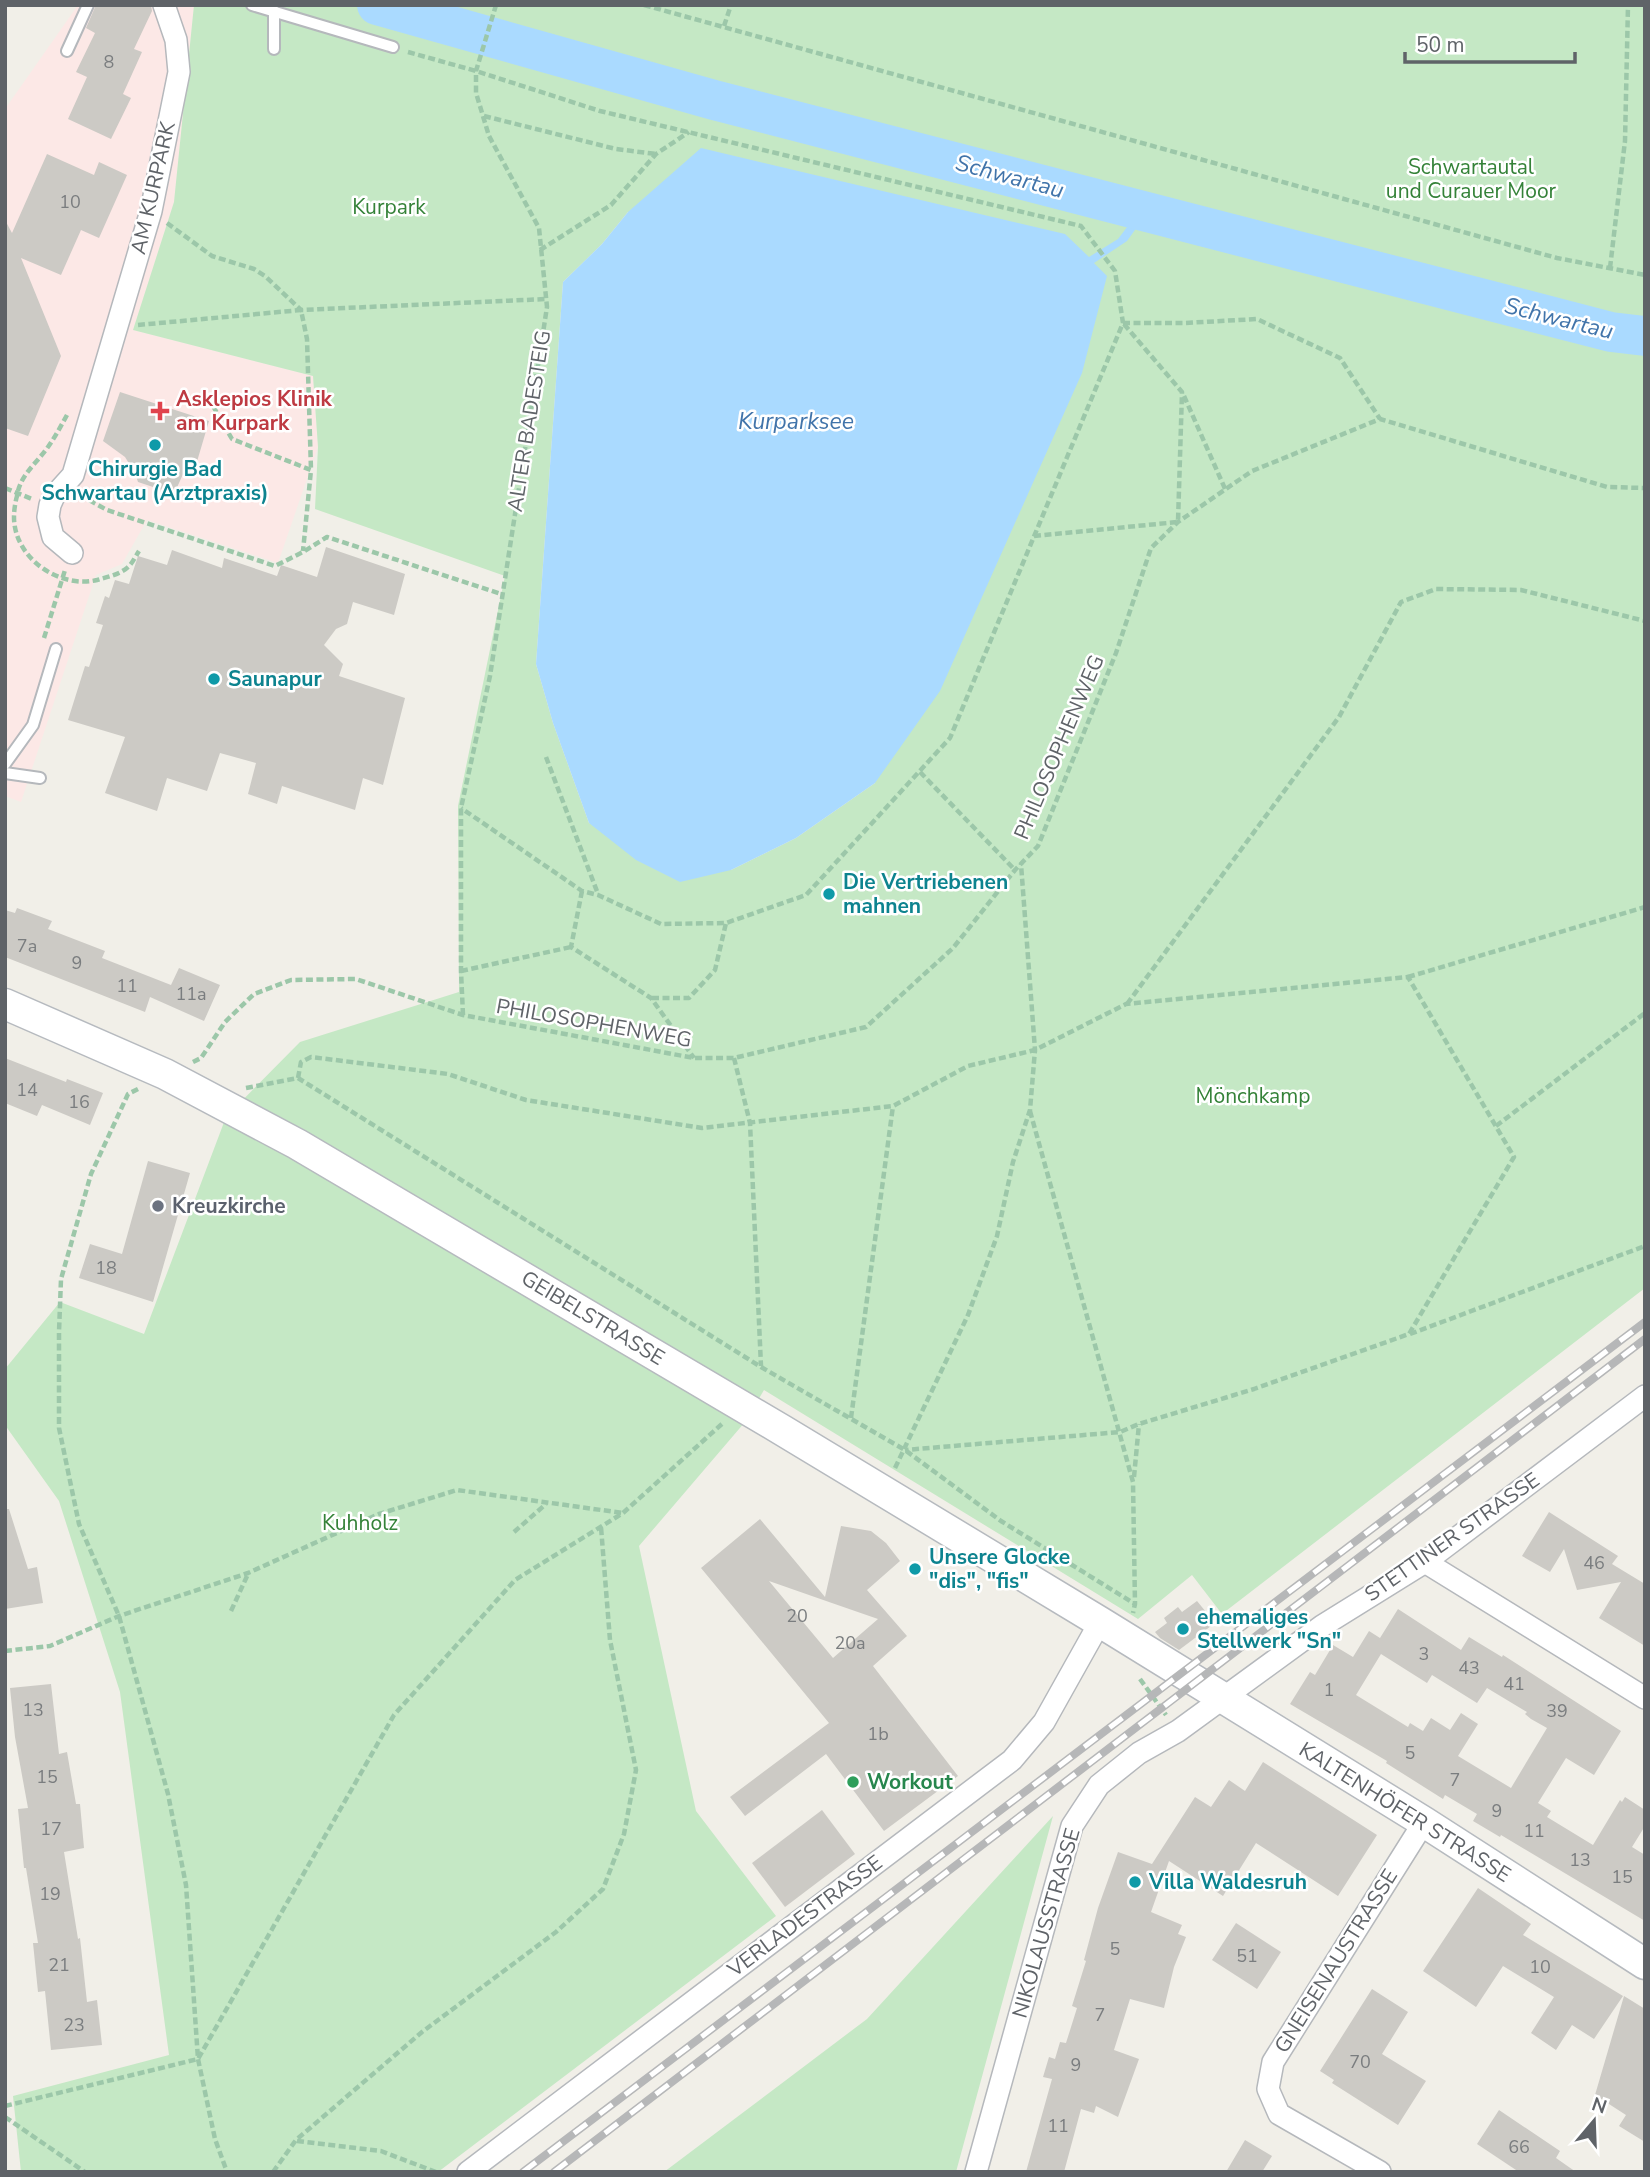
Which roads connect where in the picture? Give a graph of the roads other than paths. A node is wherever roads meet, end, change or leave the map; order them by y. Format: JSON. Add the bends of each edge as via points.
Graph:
{"nodes":[{"id":1,"x":88,"y":5,"type":"edge"},
{"id":2,"x":252,"y":5,"type":"edge"},
{"id":3,"x":166,"y":6,"type":"edge"},
{"id":4,"x":274,"y":10,"type":"junction"},
{"id":5,"x":393,"y":47,"type":"road end"},
{"id":6,"x":274,"y":49,"type":"dead end"},
{"id":7,"x":67,"y":51,"type":"dead end"},
{"id":8,"x":69,"y":560,"type":"road end"},
{"id":9,"x":56,"y":649,"type":"road end"},
{"id":10,"x":5,"y":764,"type":"edge"},
{"id":11,"x":5,"y":773,"type":"edge"},
{"id":12,"x":40,"y":778,"type":"dead end"},
{"id":13,"x":5,"y":1004,"type":"edge"},
{"id":14,"x":1645,"y":1396,"type":"edge"},
{"id":15,"x":1426,"y":1562,"type":"junction"},
{"id":16,"x":1100,"y":1622,"type":"junction"},
{"id":17,"x":1164,"y":1663,"type":"joint"},
{"id":18,"x":1645,"y":1698,"type":"edge"},
{"id":19,"x":1223,"y":1699,"type":"junction"},
{"id":20,"x":1424,"y":1822,"type":"junction"},
{"id":21,"x":1645,"y":1964,"type":"edge"},
{"id":22,"x":468,"y":2172,"type":"edge"},
{"id":23,"x":976,"y":2172,"type":"edge"},
{"id":24,"x":1380,"y":2172,"type":"edge"}],
"edges":[{"from":1,"to":7,"type":"lane"},
{"from":2,"to":4,"type":"lane"},
{"from":3,"to":8,"type":"street","name":"AM KURPARK","via":[[179,72],[151,211],[78,461],[50,505],[49,527]]},
{"from":4,"to":5,"type":"lane"},
{"from":4,"to":6,"type":"lane"},
{"from":9,"to":10,"type":"lane","via":[[33,725]]},
{"from":11,"to":12,"type":"lane"},
{"from":13,"to":16,"type":"street","name":"GEIBELSTRASSE","via":[[165,1074],[297,1144]]},
{"from":14,"to":15,"type":"street","name":"STETTINER STRASSE"},
{"from":15,"to":18,"type":"street"},
{"from":15,"to":19,"type":"street","name":"STETTINER STRASSE","via":[[1322,1626]]},
{"from":16,"to":17,"type":"street","name":"GEIBELSTRASSE"},
{"from":16,"to":22,"type":"street","name":"VERLADESTRASSE","via":[[1045,1722],[1012,1760]]},
{"from":17,"to":19,"type":"street","name":"KALTENHÖFER STRASSE"},
{"from":19,"to":20,"type":"street","name":"KALTENHÖFER STRASSE"},
{"from":19,"to":23,"type":"street","name":"NIKOLAUSSTRASSE","via":[[1099,1785],[1072,1826]]},
{"from":20,"to":21,"type":"street","name":"KALTENHÖFER STRASSE"},
{"from":20,"to":24,"type":"street","name":"GNEISENAUSTRASSE","via":[[1273,2062],[1268,2089],[1279,2114]]}]}
